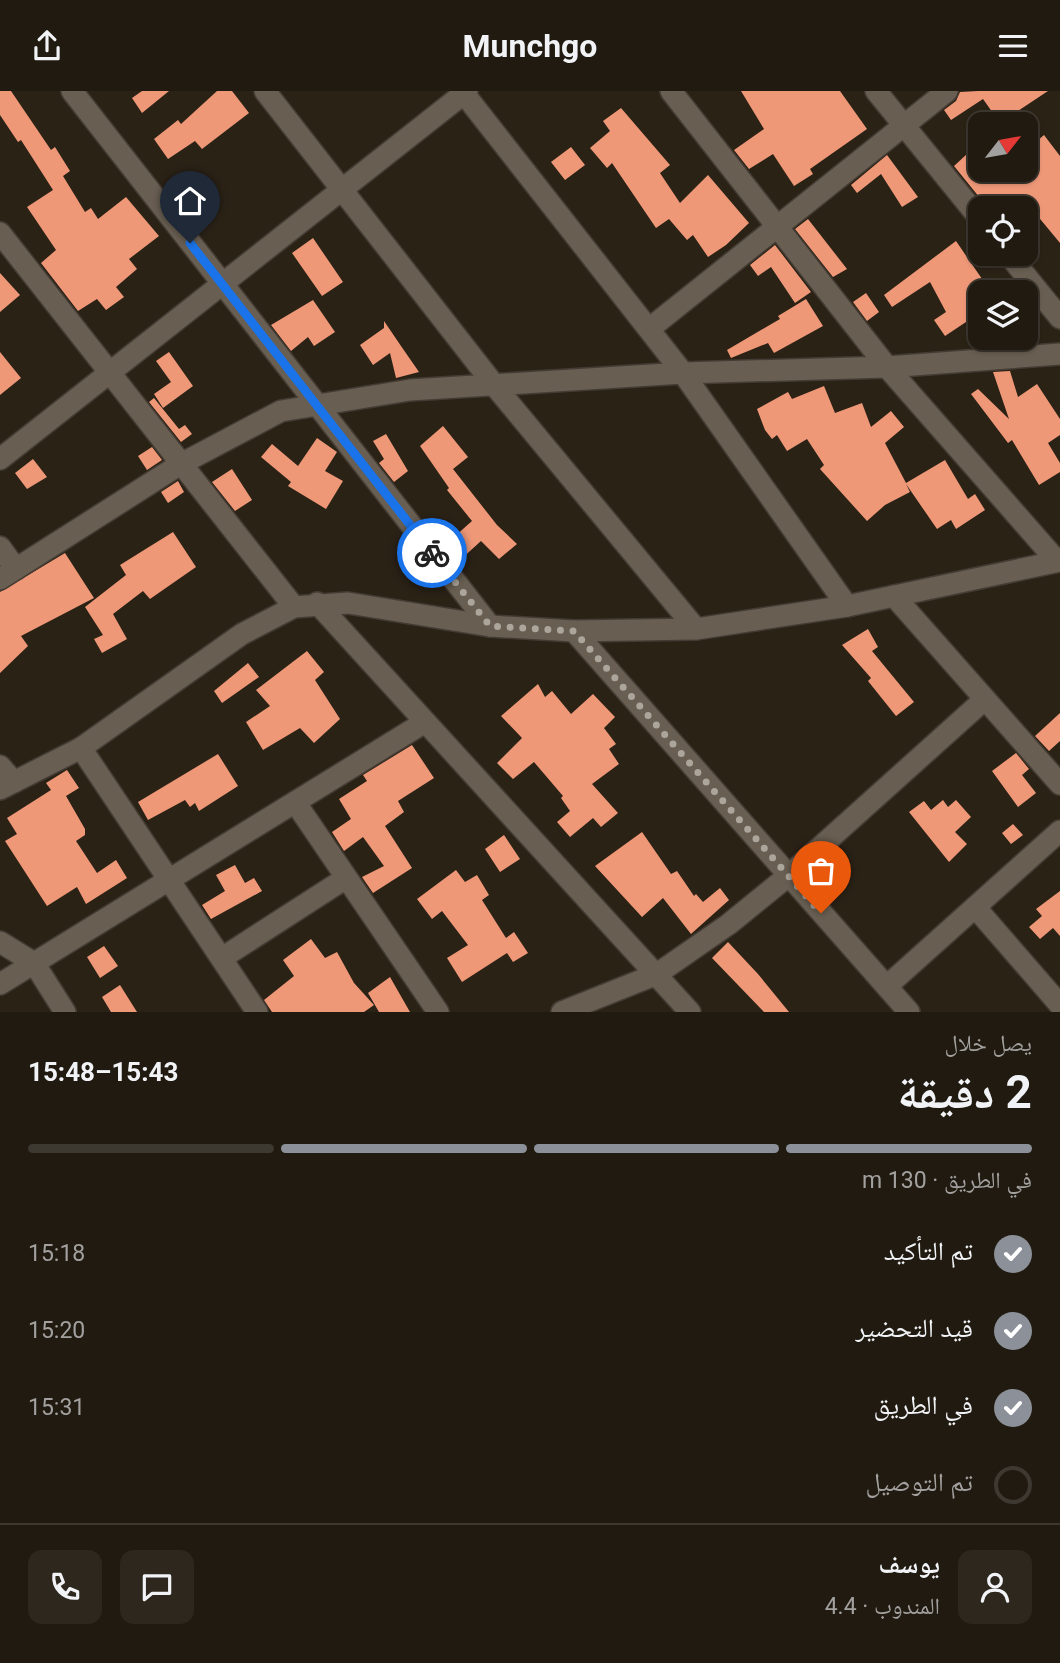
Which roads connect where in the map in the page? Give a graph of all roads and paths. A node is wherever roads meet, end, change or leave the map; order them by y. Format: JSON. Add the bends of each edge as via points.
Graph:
{"nodes":[{"id":1,"x":72,"y":91,"type":"edge"},
{"id":2,"x":265,"y":91,"type":"edge"},
{"id":3,"x":671,"y":91,"type":"edge"},
{"id":4,"x":876,"y":91,"type":"edge"},
{"id":5,"x":947,"y":91,"type":"edge"},
{"id":6,"x":465,"y":92,"type":"edge"},
{"id":7,"x":904,"y":125,"type":"junction"},
{"id":8,"x":343,"y":190,"type":"junction"},
{"id":9,"x":968,"y":204,"type":"edge"},
{"id":10,"x":777,"y":228,"type":"junction"},
{"id":11,"x":0,"y":233,"type":"edge"},
{"id":12,"x":1018,"y":266,"type":"edge"},
{"id":13,"x":223,"y":286,"type":"junction"},
{"id":14,"x":1060,"y":318,"type":"edge"},
{"id":15,"x":649,"y":329,"type":"junction"},
{"id":16,"x":1060,"y":354,"type":"edge"},
{"id":17,"x":887,"y":367,"type":"junction"},
{"id":18,"x":111,"y":373,"type":"junction"},
{"id":19,"x":683,"y":373,"type":"junction"},
{"id":20,"x":495,"y":386,"type":"junction"},
{"id":21,"x":316,"y":405,"type":"junction"},
{"id":22,"x":0,"y":459,"type":"edge"},
{"id":23,"x":179,"y":465,"type":"junction"},
{"id":24,"x":0,"y":547,"type":"edge"},
{"id":25,"x":1058,"y":561,"type":"edge"},
{"id":26,"x":8,"y":574,"type":"edge"},
{"id":27,"x":894,"y":596,"type":"junction"},
{"id":28,"x":317,"y":603,"type":"junction"},
{"id":29,"x":847,"y":606,"type":"junction"},
{"id":30,"x":294,"y":607,"type":"junction"},
{"id":31,"x":490,"y":626,"type":"junction"},
{"id":32,"x":696,"y":629,"type":"junction"},
{"id":33,"x":574,"y":631,"type":"junction"},
{"id":34,"x":985,"y":699,"type":"junction"},
{"id":35,"x":425,"y":722,"type":"junction"},
{"id":36,"x":81,"y":748,"type":"junction"},
{"id":37,"x":4,"y":779,"type":"edge"},
{"id":38,"x":1060,"y":784,"type":"edge"},
{"id":39,"x":295,"y":802,"type":"junction"},
{"id":40,"x":1060,"y":831,"type":"edge"},
{"id":41,"x":788,"y":876,"type":"junction"},
{"id":42,"x":170,"y":878,"type":"junction"},
{"id":43,"x":346,"y":878,"type":"junction"},
{"id":44,"x":975,"y":907,"type":"junction"},
{"id":45,"x":0,"y":942,"type":"edge"},
{"id":46,"x":222,"y":958,"type":"junction"},
{"id":47,"x":34,"y":964,"type":"junction"},
{"id":48,"x":657,"y":974,"type":"junction"},
{"id":49,"x":0,"y":984,"type":"edge"},
{"id":50,"x":887,"y":986,"type":"junction"},
{"id":51,"x":1060,"y":1005,"type":"edge"},
{"id":52,"x":65,"y":1012,"type":"edge"},
{"id":53,"x":257,"y":1012,"type":"edge"},
{"id":54,"x":438,"y":1012,"type":"edge"},
{"id":55,"x":562,"y":1012,"type":"edge"},
{"id":56,"x":690,"y":1012,"type":"edge"},
{"id":57,"x":909,"y":1012,"type":"edge"}],
"edges":[{"from":1,"to":13,"type":"street"},
{"from":2,"to":8,"type":"street"},
{"from":3,"to":10,"type":"street"},
{"from":4,"to":7,"type":"street"},
{"from":5,"to":7,"type":"street"},
{"from":6,"to":8,"type":"street"},
{"from":6,"to":15,"type":"street"},
{"from":7,"to":9,"type":"street"},
{"from":7,"to":10,"type":"street"},
{"from":8,"to":13,"type":"street"},
{"from":8,"to":20,"type":"street"},
{"from":10,"to":15,"type":"street"},
{"from":10,"to":17,"type":"street"},
{"from":11,"to":18,"type":"street"},
{"from":12,"to":14,"type":"street"},
{"from":13,"to":18,"type":"street"},
{"from":13,"to":21,"type":"street"},
{"from":15,"to":19,"type":"street"},
{"from":16,"to":17,"type":"street"},
{"from":17,"to":19,"type":"street"},
{"from":17,"to":25,"type":"street"},
{"from":18,"to":22,"type":"street"},
{"from":18,"to":23,"type":"street"},
{"from":19,"to":20,"type":"street"},
{"from":19,"to":29,"type":"street"},
{"from":20,"to":21,"type":"street","via":[[410,390]]},
{"from":20,"to":32,"type":"street"},
{"from":21,"to":23,"type":"street","via":[[281,411]]},
{"from":21,"to":31,"type":"street"},
{"from":23,"to":26,"type":"street"},
{"from":23,"to":30,"type":"street"},
{"from":24,"to":26,"type":"street"},
{"from":25,"to":27,"type":"street"},
{"from":27,"to":29,"type":"street"},
{"from":27,"to":34,"type":"street"},
{"from":28,"to":30,"type":"street"},
{"from":28,"to":31,"type":"street","via":[[348,603]]},
{"from":28,"to":35,"type":"street"},
{"from":29,"to":32,"type":"street"},
{"from":30,"to":36,"type":"street","via":[[242,634]]},
{"from":31,"to":33,"type":"street"},
{"from":32,"to":33,"type":"street"},
{"from":33,"to":41,"type":"street"},
{"from":34,"to":38,"type":"street"},
{"from":34,"to":41,"type":"street"},
{"from":35,"to":39,"type":"street"},
{"from":35,"to":48,"type":"street"},
{"from":36,"to":37,"type":"street"},
{"from":36,"to":42,"type":"street"},
{"from":39,"to":42,"type":"street"},
{"from":39,"to":43,"type":"street"},
{"from":40,"to":44,"type":"street"},
{"from":41,"to":48,"type":"street"},
{"from":41,"to":50,"type":"street"},
{"from":42,"to":46,"type":"street"},
{"from":42,"to":47,"type":"street"},
{"from":43,"to":46,"type":"street"},
{"from":43,"to":54,"type":"street"},
{"from":44,"to":50,"type":"street"},
{"from":44,"to":51,"type":"street"},
{"from":45,"to":47,"type":"street"},
{"from":46,"to":53,"type":"street"},
{"from":47,"to":49,"type":"street"},
{"from":47,"to":52,"type":"street"},
{"from":48,"to":55,"type":"street"},
{"from":48,"to":56,"type":"street"},
{"from":50,"to":57,"type":"street"}]}
